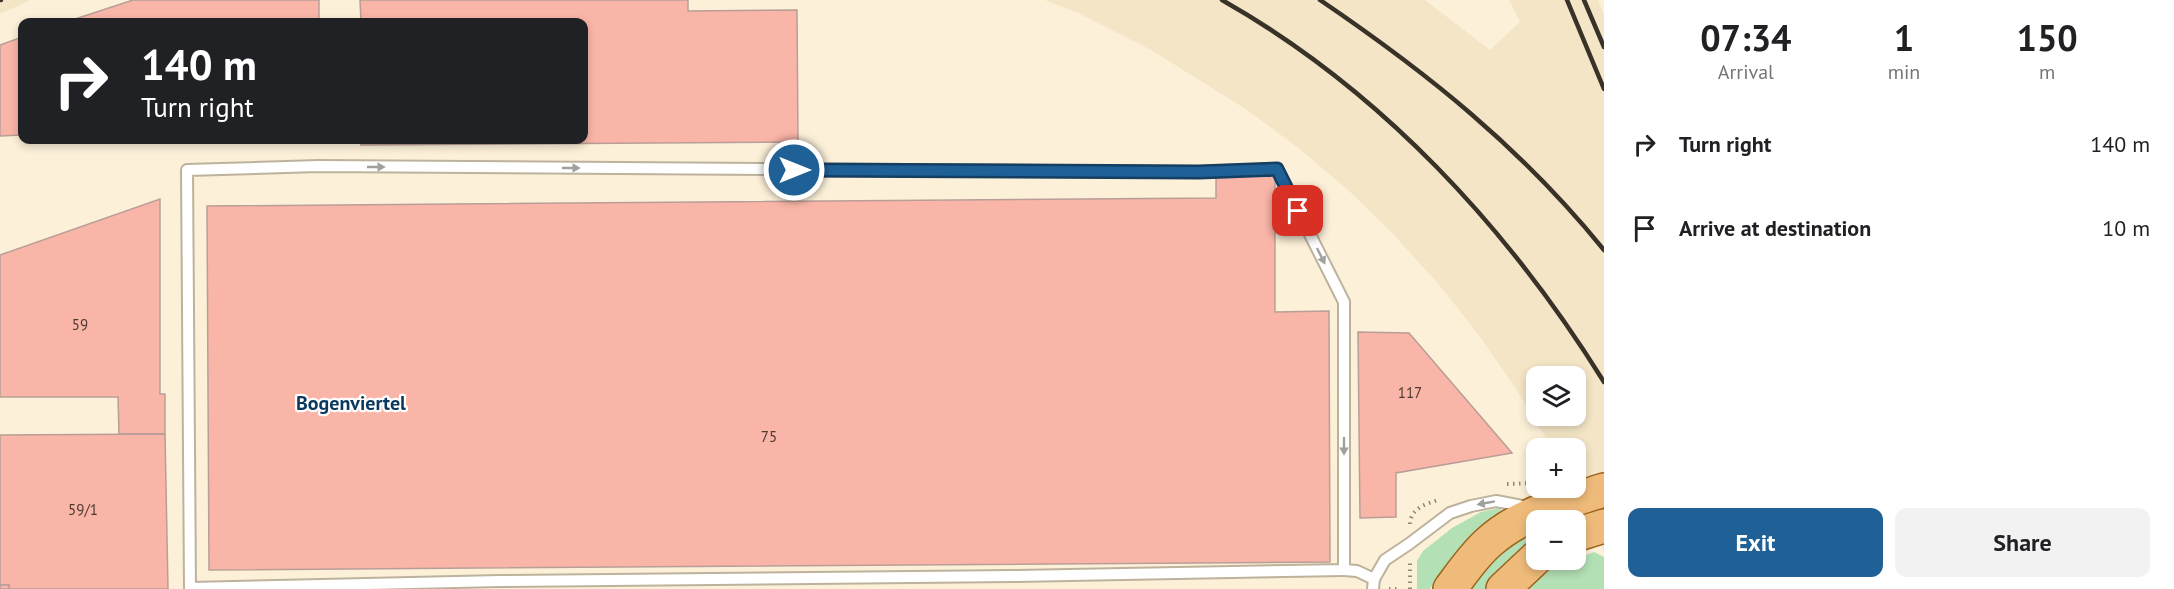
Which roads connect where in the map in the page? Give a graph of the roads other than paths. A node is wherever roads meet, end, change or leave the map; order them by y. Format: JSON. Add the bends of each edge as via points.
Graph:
{"nodes":[{"id":1,"x":1604,"y":490,"type":"edge"},
{"id":2,"x":1543,"y":510,"type":"joint"},
{"id":3,"x":1526,"y":518,"type":"edge"},
{"id":4,"x":1604,"y":526,"type":"edge"},
{"id":5,"x":1586,"y":532,"type":"edge"},
{"id":6,"x":1526,"y":566,"type":"edge"},
{"id":7,"x":1344,"y":570,"type":"junction"},
{"id":8,"x":1013,"y":576,"type":"junction"},
{"id":9,"x":1373,"y":584,"type":"edge"},
{"id":10,"x":500,"y":585,"type":"edge"},
{"id":11,"x":190,"y":588,"type":"edge"},
{"id":12,"x":1013,"y":589,"type":"edge"},
{"id":13,"x":1450,"y":589,"type":"edge"},
{"id":14,"x":1503,"y":589,"type":"edge"}],
"edges":[{"from":1,"to":2,"type":"main road"},
{"from":2,"to":9,"type":"lane","one_way":true,"via":[[1496,501],[1450,513],[1385,560]]},
{"from":3,"to":13,"type":"main road","via":[[1490,542]]},
{"from":4,"to":5,"type":"main road"},
{"from":6,"to":14,"type":"main road"},
{"from":7,"to":8,"type":"lane"},
{"from":7,"to":9,"type":"lane","via":[[1358,571]]},
{"from":11,"to":7,"type":"lane","one_way":true,"via":[[187,170],[318,166],[1187,172],[1277,169],[1344,302]]},
{"from":8,"to":10,"type":"lane"},
{"from":8,"to":12,"type":"lane"},
{"from":10,"to":11,"type":"lane"}]}
